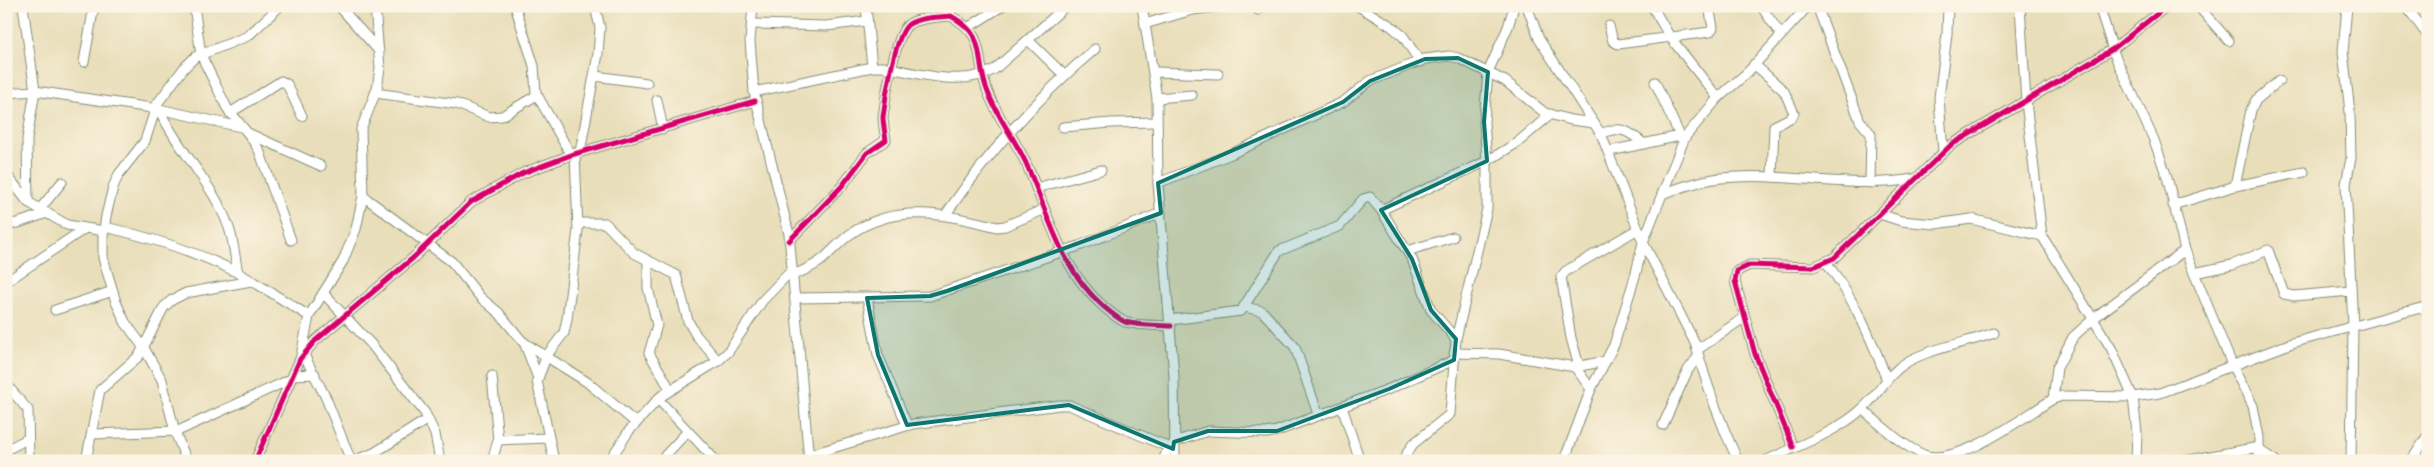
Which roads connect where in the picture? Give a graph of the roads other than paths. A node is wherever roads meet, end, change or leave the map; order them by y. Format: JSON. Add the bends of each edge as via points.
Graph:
{"nodes":[{"id":1,"x":23,"y":6,"type":"edge"},
{"id":2,"x":94,"y":6,"type":"edge"},
{"id":3,"x":194,"y":6,"type":"edge"},
{"id":4,"x":280,"y":6,"type":"edge"},
{"id":5,"x":339,"y":6,"type":"edge"},
{"id":6,"x":375,"y":6,"type":"edge"},
{"id":7,"x":515,"y":6,"type":"edge"},
{"id":8,"x":595,"y":6,"type":"edge"},
{"id":9,"x":753,"y":6,"type":"edge"},
{"id":10,"x":866,"y":6,"type":"edge"},
{"id":11,"x":948,"y":6,"type":"edge"},
{"id":12,"x":1002,"y":6,"type":"edge"},
{"id":13,"x":1066,"y":6,"type":"edge"},
{"id":14,"x":1142,"y":6,"type":"edge"},
{"id":15,"x":1226,"y":6,"type":"edge"},
{"id":16,"x":1358,"y":6,"type":"edge"},
{"id":17,"x":1514,"y":6,"type":"edge"},
{"id":18,"x":1527,"y":6,"type":"edge"},
{"id":19,"x":1652,"y":6,"type":"edge"},
{"id":20,"x":1709,"y":6,"type":"edge"},
{"id":21,"x":1760,"y":6,"type":"edge"},
{"id":22,"x":1808,"y":6,"type":"edge"},
{"id":23,"x":1817,"y":6,"type":"edge"},
{"id":24,"x":1948,"y":6,"type":"edge"},
{"id":25,"x":2020,"y":6,"type":"edge"},
{"id":26,"x":2099,"y":6,"type":"edge"},
{"id":27,"x":2167,"y":6,"type":"edge"},
{"id":28,"x":2198,"y":6,"type":"edge"},
{"id":29,"x":2347,"y":6,"type":"edge"},
{"id":30,"x":2406,"y":6,"type":"edge"},
{"id":31,"x":951,"y":16,"type":"junction"},
{"id":32,"x":867,"y":21,"type":"junction"},
{"id":33,"x":752,"y":24,"type":"junction"},
{"id":34,"x":1145,"y":24,"type":"junction"},
{"id":35,"x":1609,"y":26,"type":"dead end"},
{"id":36,"x":969,"y":27,"type":"junction"},
{"id":37,"x":1781,"y":35,"type":"junction"},
{"id":38,"x":2428,"y":36,"type":"edge"},
{"id":39,"x":1670,"y":37,"type":"junction"},
{"id":40,"x":1028,"y":40,"type":"junction"},
{"id":41,"x":2230,"y":41,"type":"dead end"},
{"id":42,"x":1094,"y":49,"type":"dead end"},
{"id":43,"x":2113,"y":49,"type":"junction"},
{"id":44,"x":379,"y":51,"type":"junction"},
{"id":45,"x":201,"y":55,"type":"junction"},
{"id":46,"x":84,"y":62,"type":"dead end"},
{"id":47,"x":1420,"y":62,"type":"junction"},
{"id":48,"x":1754,"y":64,"type":"junction"},
{"id":49,"x":872,"y":67,"type":"junction"},
{"id":50,"x":892,"y":68,"type":"junction"},
{"id":51,"x":1154,"y":72,"type":"junction"},
{"id":52,"x":1488,"y":72,"type":"junction"},
{"id":53,"x":1218,"y":74,"type":"dead end"},
{"id":54,"x":984,"y":75,"type":"junction"},
{"id":55,"x":1064,"y":75,"type":"junction"},
{"id":56,"x":596,"y":76,"type":"junction"},
{"id":57,"x":2279,"y":81,"type":"dead end"},
{"id":58,"x":1655,"y":82,"type":"dead end"},
{"id":59,"x":647,"y":83,"type":"dead end"},
{"id":60,"x":35,"y":91,"type":"junction"},
{"id":61,"x":6,"y":93,"type":"edge"},
{"id":62,"x":375,"y":93,"type":"junction"},
{"id":63,"x":537,"y":95,"type":"junction"},
{"id":64,"x":1192,"y":95,"type":"dead end"},
{"id":65,"x":754,"y":97,"type":"junction"},
{"id":66,"x":1157,"y":98,"type":"junction"},
{"id":67,"x":1718,"y":98,"type":"junction"},
{"id":68,"x":657,"y":100,"type":"dead end"},
{"id":69,"x":2026,"y":102,"type":"junction"},
{"id":70,"x":157,"y":109,"type":"junction"},
{"id":71,"x":230,"y":113,"type":"junction"},
{"id":72,"x":1551,"y":114,"type":"junction"},
{"id":73,"x":302,"y":116,"type":"dead end"},
{"id":74,"x":1156,"y":122,"type":"junction"},
{"id":75,"x":1594,"y":123,"type":"junction"},
{"id":76,"x":1063,"y":127,"type":"dead end"},
{"id":77,"x":244,"y":129,"type":"junction"},
{"id":78,"x":663,"y":129,"type":"junction"},
{"id":79,"x":1009,"y":134,"type":"junction"},
{"id":80,"x":1601,"y":134,"type":"junction"},
{"id":81,"x":1682,"y":136,"type":"junction"},
{"id":82,"x":1644,"y":144,"type":"junction"},
{"id":83,"x":1610,"y":152,"type":"junction"},
{"id":84,"x":1943,"y":152,"type":"junction"},
{"id":85,"x":575,"y":153,"type":"junction"},
{"id":86,"x":1487,"y":161,"type":"junction"},
{"id":87,"x":320,"y":166,"type":"dead end"},
{"id":88,"x":1101,"y":170,"type":"dead end"},
{"id":89,"x":2304,"y":172,"type":"dead end"},
{"id":90,"x":6,"y":174,"type":"edge"},
{"id":91,"x":1772,"y":177,"type":"junction"},
{"id":92,"x":1914,"y":179,"type":"junction"},
{"id":93,"x":62,"y":182,"type":"dead end"},
{"id":94,"x":1895,"y":182,"type":"junction"},
{"id":95,"x":1158,"y":183,"type":"junction"},
{"id":96,"x":1870,"y":183,"type":"junction"},
{"id":97,"x":2235,"y":186,"type":"junction"},
{"id":98,"x":1036,"y":188,"type":"junction"},
{"id":99,"x":1903,"y":191,"type":"junction"},
{"id":100,"x":1662,"y":194,"type":"junction"},
{"id":101,"x":363,"y":196,"type":"junction"},
{"id":102,"x":28,"y":202,"type":"junction"},
{"id":103,"x":2173,"y":205,"type":"junction"},
{"id":104,"x":1043,"y":210,"type":"junction"},
{"id":105,"x":1381,"y":210,"type":"junction"},
{"id":106,"x":43,"y":211,"type":"junction"},
{"id":107,"x":1160,"y":213,"type":"junction"},
{"id":108,"x":946,"y":214,"type":"junction"},
{"id":109,"x":1880,"y":214,"type":"junction"},
{"id":110,"x":6,"y":224,"type":"edge"},
{"id":111,"x":578,"y":224,"type":"junction"},
{"id":112,"x":104,"y":229,"type":"junction"},
{"id":113,"x":1638,"y":229,"type":"junction"},
{"id":114,"x":84,"y":230,"type":"junction"},
{"id":115,"x":1453,"y":236,"type":"dead end"},
{"id":116,"x":2042,"y":236,"type":"junction"},
{"id":117,"x":291,"y":240,"type":"dead end"},
{"id":118,"x":789,"y":241,"type":"junction"},
{"id":119,"x":1643,"y":242,"type":"junction"},
{"id":120,"x":426,"y":244,"type":"junction"},
{"id":121,"x":2185,"y":250,"type":"junction"},
{"id":122,"x":1407,"y":251,"type":"junction"},
{"id":123,"x":1060,"y":252,"type":"junction"},
{"id":124,"x":648,"y":262,"type":"junction"},
{"id":125,"x":1826,"y":262,"type":"junction"},
{"id":126,"x":238,"y":273,"type":"junction"},
{"id":127,"x":793,"y":273,"type":"junction"},
{"id":128,"x":2194,"y":273,"type":"junction"},
{"id":129,"x":251,"y":281,"type":"junction"},
{"id":130,"x":6,"y":282,"type":"edge"},
{"id":131,"x":2351,"y":290,"type":"junction"},
{"id":132,"x":113,"y":291,"type":"junction"},
{"id":133,"x":323,"y":293,"type":"junction"},
{"id":134,"x":795,"y":298,"type":"junction"},
{"id":135,"x":867,"y":298,"type":"junction"},
{"id":136,"x":2428,"y":306,"type":"edge"},
{"id":137,"x":1245,"y":307,"type":"junction"},
{"id":138,"x":55,"y":310,"type":"dead end"},
{"id":139,"x":309,"y":316,"type":"junction"},
{"id":140,"x":343,"y":316,"type":"junction"},
{"id":141,"x":1745,"y":317,"type":"junction"},
{"id":142,"x":2094,"y":318,"type":"junction"},
{"id":143,"x":1171,"y":323,"type":"junction"},
{"id":144,"x":2353,"y":326,"type":"junction"},
{"id":145,"x":1994,"y":333,"type":"dead end"},
{"id":146,"x":1456,"y":339,"type":"junction"},
{"id":147,"x":524,"y":342,"type":"junction"},
{"id":148,"x":144,"y":348,"type":"junction"},
{"id":149,"x":1697,"y":354,"type":"junction"},
{"id":150,"x":547,"y":355,"type":"junction"},
{"id":151,"x":302,"y":357,"type":"junction"},
{"id":152,"x":1454,"y":357,"type":"junction"},
{"id":153,"x":718,"y":361,"type":"junction"},
{"id":154,"x":1606,"y":361,"type":"junction"},
{"id":155,"x":1577,"y":367,"type":"junction"},
{"id":156,"x":2233,"y":367,"type":"junction"},
{"id":157,"x":315,"y":374,"type":"junction"},
{"id":158,"x":492,"y":376,"type":"dead end"},
{"id":159,"x":292,"y":377,"type":"junction"},
{"id":160,"x":538,"y":378,"type":"junction"},
{"id":161,"x":1887,"y":380,"type":"junction"},
{"id":162,"x":6,"y":384,"type":"edge"},
{"id":163,"x":670,"y":389,"type":"junction"},
{"id":164,"x":1591,"y":390,"type":"junction"},
{"id":165,"x":2132,"y":397,"type":"junction"},
{"id":166,"x":658,"y":399,"type":"junction"},
{"id":167,"x":2053,"y":399,"type":"junction"},
{"id":168,"x":1342,"y":407,"type":"junction"},
{"id":169,"x":1862,"y":410,"type":"junction"},
{"id":170,"x":1318,"y":414,"type":"junction"},
{"id":171,"x":428,"y":419,"type":"junction"},
{"id":172,"x":636,"y":423,"type":"junction"},
{"id":173,"x":907,"y":425,"type":"junction"},
{"id":174,"x":1663,"y":425,"type":"dead end"},
{"id":175,"x":175,"y":432,"type":"junction"},
{"id":176,"x":687,"y":432,"type":"junction"},
{"id":177,"x":93,"y":434,"type":"junction"},
{"id":178,"x":2428,"y":435,"type":"edge"},
{"id":179,"x":548,"y":438,"type":"junction"},
{"id":180,"x":28,"y":439,"type":"junction"},
{"id":181,"x":498,"y":440,"type":"junction"},
{"id":182,"x":1172,"y":446,"type":"junction"},
{"id":183,"x":1793,"y":447,"type":"junction"},
{"id":184,"x":2259,"y":448,"type":"junction"},
{"id":185,"x":6,"y":450,"type":"edge"},
{"id":186,"x":375,"y":457,"type":"edge"},
{"id":187,"x":809,"y":458,"type":"edge"},
{"id":188,"x":256,"y":460,"type":"edge"},
{"id":189,"x":1946,"y":460,"type":"edge"},
{"id":190,"x":29,"y":461,"type":"edge"},
{"id":191,"x":86,"y":461,"type":"edge"},
{"id":192,"x":187,"y":461,"type":"edge"},
{"id":193,"x":352,"y":461,"type":"edge"},
{"id":194,"x":440,"y":461,"type":"edge"},
{"id":195,"x":492,"y":461,"type":"edge"},
{"id":196,"x":554,"y":461,"type":"edge"},
{"id":197,"x":609,"y":461,"type":"edge"},
{"id":198,"x":660,"y":461,"type":"edge"},
{"id":199,"x":716,"y":461,"type":"edge"},
{"id":200,"x":1163,"y":461,"type":"edge"},
{"id":201,"x":1175,"y":461,"type":"edge"},
{"id":202,"x":1360,"y":461,"type":"edge"},
{"id":203,"x":1402,"y":461,"type":"edge"},
{"id":204,"x":1564,"y":461,"type":"edge"},
{"id":205,"x":1738,"y":461,"type":"edge"},
{"id":206,"x":1765,"y":461,"type":"edge"},
{"id":207,"x":2136,"y":461,"type":"edge"},
{"id":208,"x":2184,"y":461,"type":"edge"},
{"id":209,"x":2259,"y":461,"type":"edge"},
{"id":210,"x":2276,"y":461,"type":"edge"},
{"id":211,"x":2351,"y":461,"type":"edge"},
{"id":212,"x":2411,"y":461,"type":"edge"}],
"edges":[{"from":1,"to":60,"type":"street"},
{"from":2,"to":46,"type":"street"},
{"from":3,"to":45,"type":"street"},
{"from":4,"to":45,"type":"street","via":[[248,36]]},
{"from":5,"to":44,"type":"street"},
{"from":6,"to":44,"type":"street"},
{"from":7,"to":63,"type":"street","via":[[534,66]]},
{"from":8,"to":56,"type":"street","via":[[600,28]]},
{"from":9,"to":33,"type":"street"},
{"from":10,"to":32,"type":"street"},
{"from":11,"to":31,"type":"street"},
{"from":12,"to":36,"type":"street"},
{"from":13,"to":40,"type":"street"},
{"from":14,"to":34,"type":"street"},
{"from":15,"to":34,"type":"street","via":[[1192,10]]},
{"from":16,"to":47,"type":"street","via":[[1391,26]]},
{"from":17,"to":52,"type":"street"},
{"from":18,"to":75,"type":"street","via":[[1539,39]]},
{"from":19,"to":39,"type":"street"},
{"from":20,"to":39,"type":"street","via":[[1713,30]]},
{"from":21,"to":37,"type":"street"},
{"from":22,"to":37,"type":"street"},
{"from":23,"to":96,"type":"street","via":[[1860,121],[1871,134]]},
{"from":24,"to":84,"type":"street","via":[[1939,98]]},
{"from":25,"to":69,"type":"street"},
{"from":26,"to":43,"type":"street"},
{"from":27,"to":43,"type":"street"},
{"from":28,"to":41,"type":"street"},
{"from":29,"to":131,"type":"street","via":[[2343,52],[2350,112],[2351,158],[2346,184]]},
{"from":30,"to":38,"type":"street"},
{"from":31,"to":36,"type":"street"},
{"from":31,"to":50,"type":"street","via":[[922,20],[906,27]]},
{"from":32,"to":33,"type":"street","via":[[826,26]]},
{"from":32,"to":49,"type":"street"},
{"from":33,"to":65,"type":"street"},
{"from":34,"to":51,"type":"street"},
{"from":35,"to":39,"type":"street","via":[[1614,43]]},
{"from":36,"to":54,"type":"street","via":[[976,39]]},
{"from":37,"to":48,"type":"street"},
{"from":39,"to":67,"type":"street"},
{"from":40,"to":54,"type":"street"},
{"from":40,"to":55,"type":"street"},
{"from":42,"to":55,"type":"street"},
{"from":43,"to":69,"type":"street"},
{"from":43,"to":103,"type":"street","via":[[2154,140]]},
{"from":44,"to":62,"type":"street","via":[[380,68]]},
{"from":45,"to":70,"type":"street","via":[[184,68]]},
{"from":45,"to":71,"type":"street"},
{"from":47,"to":52,"type":"street","via":[[1449,56]]},
{"from":47,"to":95,"type":"street","via":[[1370,81],[1343,102],[1231,154]]},
{"from":48,"to":67,"type":"street"},
{"from":48,"to":91,"type":"street","via":[[1784,92],[1794,112],[1792,118],[1774,126]]},
{"from":49,"to":50,"type":"street"},
{"from":49,"to":65,"type":"street"},
{"from":50,"to":54,"type":"street","via":[[954,78]]},
{"from":50,"to":118,"type":"street","via":[[883,118],[886,140],[867,153],[842,186]]},
{"from":51,"to":53,"type":"street"},
{"from":51,"to":66,"type":"street"},
{"from":52,"to":72,"type":"street"},
{"from":52,"to":86,"type":"street","via":[[1484,122]]},
{"from":54,"to":79,"type":"street","via":[[986,87]]},
{"from":55,"to":79,"type":"street"},
{"from":56,"to":59,"type":"street"},
{"from":56,"to":85,"type":"street"},
{"from":57,"to":97,"type":"street","via":[[2256,100],[2251,110]]},
{"from":58,"to":81,"type":"street"},
{"from":60,"to":61,"type":"street"},
{"from":60,"to":70,"type":"street"},
{"from":60,"to":102,"type":"street","via":[[27,139]]},
{"from":62,"to":63,"type":"street","via":[[457,104],[496,118]]},
{"from":62,"to":101,"type":"street","via":[[361,129]]},
{"from":63,"to":85,"type":"street"},
{"from":64,"to":66,"type":"street"},
{"from":65,"to":78,"type":"street"},
{"from":65,"to":118,"type":"street"},
{"from":66,"to":74,"type":"street"},
{"from":67,"to":81,"type":"street"},
{"from":68,"to":78,"type":"street"},
{"from":69,"to":84,"type":"street"},
{"from":69,"to":116,"type":"street"},
{"from":70,"to":77,"type":"street"},
{"from":70,"to":112,"type":"street","via":[[144,141],[113,187]]},
{"from":70,"to":126,"type":"street","via":[[190,158],[228,225]]},
{"from":71,"to":73,"type":"street","via":[[282,81],[287,84]]},
{"from":71,"to":77,"type":"street"},
{"from":72,"to":75,"type":"street"},
{"from":72,"to":86,"type":"street","via":[[1517,143]]},
{"from":74,"to":76,"type":"street"},
{"from":74,"to":95,"type":"street"},
{"from":75,"to":80,"type":"street"},
{"from":77,"to":87,"type":"street"},
{"from":77,"to":117,"type":"street","via":[[259,150]]},
{"from":78,"to":85,"type":"street"},
{"from":79,"to":98,"type":"street"},
{"from":79,"to":108,"type":"street","via":[[977,168]]},
{"from":80,"to":82,"type":"street","via":[[1626,130]]},
{"from":80,"to":83,"type":"street"},
{"from":81,"to":82,"type":"street"},
{"from":81,"to":100,"type":"street"},
{"from":82,"to":83,"type":"street"},
{"from":83,"to":113,"type":"street"},
{"from":84,"to":92,"type":"street"},
{"from":85,"to":111,"type":"street"},
{"from":85,"to":120,"type":"street","via":[[523,173],[480,196]]},
{"from":86,"to":105,"type":"street"},
{"from":86,"to":146,"type":"street","via":[[1484,225]]},
{"from":88,"to":98,"type":"street"},
{"from":89,"to":97,"type":"street"},
{"from":90,"to":102,"type":"street"},
{"from":91,"to":96,"type":"street"},
{"from":91,"to":100,"type":"street","via":[[1721,178]]},
{"from":92,"to":94,"type":"street"},
{"from":92,"to":99,"type":"street"},
{"from":93,"to":106,"type":"street"},
{"from":94,"to":96,"type":"street"},
{"from":94,"to":99,"type":"street"},
{"from":95,"to":107,"type":"street"},
{"from":97,"to":103,"type":"street"},
{"from":98,"to":104,"type":"street"},
{"from":99,"to":109,"type":"street"},
{"from":100,"to":119,"type":"street"},
{"from":101,"to":120,"type":"street"},
{"from":101,"to":133,"type":"street","via":[[351,243]]},
{"from":102,"to":106,"type":"street"},
{"from":103,"to":121,"type":"street"},
{"from":104,"to":108,"type":"street","via":[[997,227]]},
{"from":104,"to":123,"type":"street"},
{"from":105,"to":122,"type":"street"},
{"from":105,"to":137,"type":"street","via":[[1370,197],[1365,198],[1340,226],[1278,251]]},
{"from":106,"to":110,"type":"street","via":[[18,223]]},
{"from":106,"to":114,"type":"street","via":[[67,225]]},
{"from":107,"to":123,"type":"street"},
{"from":107,"to":143,"type":"street"},
{"from":108,"to":127,"type":"street","via":[[905,214],[872,221],[848,236],[822,260]]},
{"from":109,"to":116,"type":"street","via":[[1901,221],[1935,224],[1971,219]]},
{"from":109,"to":125,"type":"street","via":[[1838,255]]},
{"from":111,"to":124,"type":"street","via":[[605,224],[634,253]]},
{"from":111,"to":150,"type":"street","via":[[564,333]]},
{"from":112,"to":114,"type":"street"},
{"from":112,"to":126,"type":"street","via":[[147,238]]},
{"from":112,"to":132,"type":"street","via":[[103,258]]},
{"from":113,"to":119,"type":"street"},
{"from":113,"to":155,"type":"street","via":[[1561,277]]},
{"from":114,"to":130,"type":"street"},
{"from":115,"to":122,"type":"street"},
{"from":116,"to":142,"type":"street"},
{"from":118,"to":127,"type":"street"},
{"from":119,"to":149,"type":"street"},
{"from":119,"to":154,"type":"street","via":[[1623,316]]},
{"from":120,"to":140,"type":"street"},
{"from":120,"to":147,"type":"street","via":[[452,262],[481,298]]},
{"from":121,"to":128,"type":"street"},
{"from":121,"to":142,"type":"street"},
{"from":122,"to":146,"type":"street","via":[[1431,310]]},
{"from":123,"to":135,"type":"street","via":[[930,296]]},
{"from":123,"to":143,"type":"street","via":[[1094,299],[1123,321]]},
{"from":124,"to":153,"type":"street","via":[[676,275],[688,321]]},
{"from":124,"to":163,"type":"street","via":[[648,288],[657,325],[649,353]]},
{"from":125,"to":141,"type":"street","via":[[1813,267],[1750,265],[1740,268],[1735,274],[1735,281]]},
{"from":125,"to":161,"type":"street","via":[[1849,294]]},
{"from":126,"to":129,"type":"street"},
{"from":127,"to":134,"type":"street"},
{"from":127,"to":153,"type":"street","via":[[763,300],[728,352]]},
{"from":128,"to":131,"type":"street","via":[[2232,265],[2268,250],[2284,294],[2294,296]]},
{"from":128,"to":156,"type":"street"},
{"from":129,"to":139,"type":"street"},
{"from":129,"to":148,"type":"street","via":[[186,293],[172,300],[158,317]]},
{"from":131,"to":144,"type":"street"},
{"from":132,"to":138,"type":"street"},
{"from":132,"to":148,"type":"street","via":[[125,322]]},
{"from":133,"to":139,"type":"street"},
{"from":133,"to":140,"type":"street"},
{"from":134,"to":135,"type":"street"},
{"from":134,"to":187,"type":"street"},
{"from":135,"to":173,"type":"street","via":[[878,356]]},
{"from":136,"to":144,"type":"street"},
{"from":137,"to":143,"type":"street","via":[[1238,313]]},
{"from":137,"to":170,"type":"street","via":[[1262,311],[1295,347]]},
{"from":139,"to":151,"type":"street"},
{"from":140,"to":151,"type":"street"},
{"from":140,"to":171,"type":"street","via":[[370,344]]},
{"from":141,"to":149,"type":"street"},
{"from":141,"to":183,"type":"street","via":[[1755,354]]},
{"from":142,"to":165,"type":"street"},
{"from":142,"to":167,"type":"street","via":[[2073,337],[2060,358]]},
{"from":143,"to":182,"type":"street","via":[[1175,398]]},
{"from":144,"to":156,"type":"street","via":[[2284,346]]},
{"from":144,"to":211,"type":"street"},
{"from":145,"to":161,"type":"street","via":[[1925,354],[1907,362]]},
{"from":146,"to":152,"type":"street"},
{"from":147,"to":150,"type":"street"},
{"from":147,"to":160,"type":"street"},
{"from":148,"to":175,"type":"street","via":[[162,380]]},
{"from":148,"to":177,"type":"street","via":[[101,387]]},
{"from":149,"to":174,"type":"street"},
{"from":149,"to":205,"type":"street"},
{"from":150,"to":160,"type":"street"},
{"from":150,"to":172,"type":"street"},
{"from":151,"to":157,"type":"street"},
{"from":151,"to":159,"type":"street"},
{"from":152,"to":155,"type":"street","via":[[1498,354]]},
{"from":152,"to":168,"type":"street","via":[[1389,390]]},
{"from":152,"to":203,"type":"street","via":[[1450,414],[1413,444]]},
{"from":153,"to":163,"type":"street"},
{"from":154,"to":155,"type":"street"},
{"from":154,"to":164,"type":"street"},
{"from":155,"to":164,"type":"street"},
{"from":156,"to":165,"type":"street","via":[[2160,393]]},
{"from":156,"to":184,"type":"street","via":[[2253,406]]},
{"from":157,"to":159,"type":"street"},
{"from":157,"to":193,"type":"street"},
{"from":158,"to":181,"type":"street"},
{"from":159,"to":175,"type":"street"},
{"from":159,"to":188,"type":"street"},
{"from":160,"to":179,"type":"street"},
{"from":161,"to":169,"type":"street"},
{"from":162,"to":180,"type":"street","via":[[28,410]]},
{"from":163,"to":166,"type":"street"},
{"from":164,"to":204,"type":"street"},
{"from":165,"to":167,"type":"street","via":[[2074,395]]},
{"from":165,"to":207,"type":"street","via":[[2137,433]]},
{"from":166,"to":172,"type":"street"},
{"from":166,"to":176,"type":"street"},
{"from":167,"to":189,"type":"street","via":[[1966,453]]},
{"from":168,"to":170,"type":"street"},
{"from":168,"to":202,"type":"street"},
{"from":169,"to":183,"type":"street","via":[[1834,428]]},
{"from":169,"to":189,"type":"street","via":[[1911,448],[1925,456]]},
{"from":170,"to":182,"type":"street","via":[[1276,431],[1208,431]]},
{"from":171,"to":186,"type":"street"},
{"from":171,"to":194,"type":"street","via":[[435,434]]},
{"from":172,"to":197,"type":"street"},
{"from":173,"to":182,"type":"street","via":[[1069,405]]},
{"from":173,"to":187,"type":"street"},
{"from":175,"to":177,"type":"street"},
{"from":175,"to":192,"type":"street"},
{"from":176,"to":198,"type":"street"},
{"from":176,"to":199,"type":"street"},
{"from":177,"to":191,"type":"street"},
{"from":178,"to":212,"type":"street"},
{"from":179,"to":181,"type":"street"},
{"from":179,"to":196,"type":"street"},
{"from":180,"to":185,"type":"street"},
{"from":180,"to":190,"type":"street"},
{"from":181,"to":195,"type":"street"},
{"from":182,"to":200,"type":"street"},
{"from":182,"to":201,"type":"street"},
{"from":183,"to":206,"type":"street"},
{"from":184,"to":208,"type":"street"},
{"from":184,"to":209,"type":"street"},
{"from":184,"to":210,"type":"street"},
{"from":186,"to":193,"type":"street"}]}
